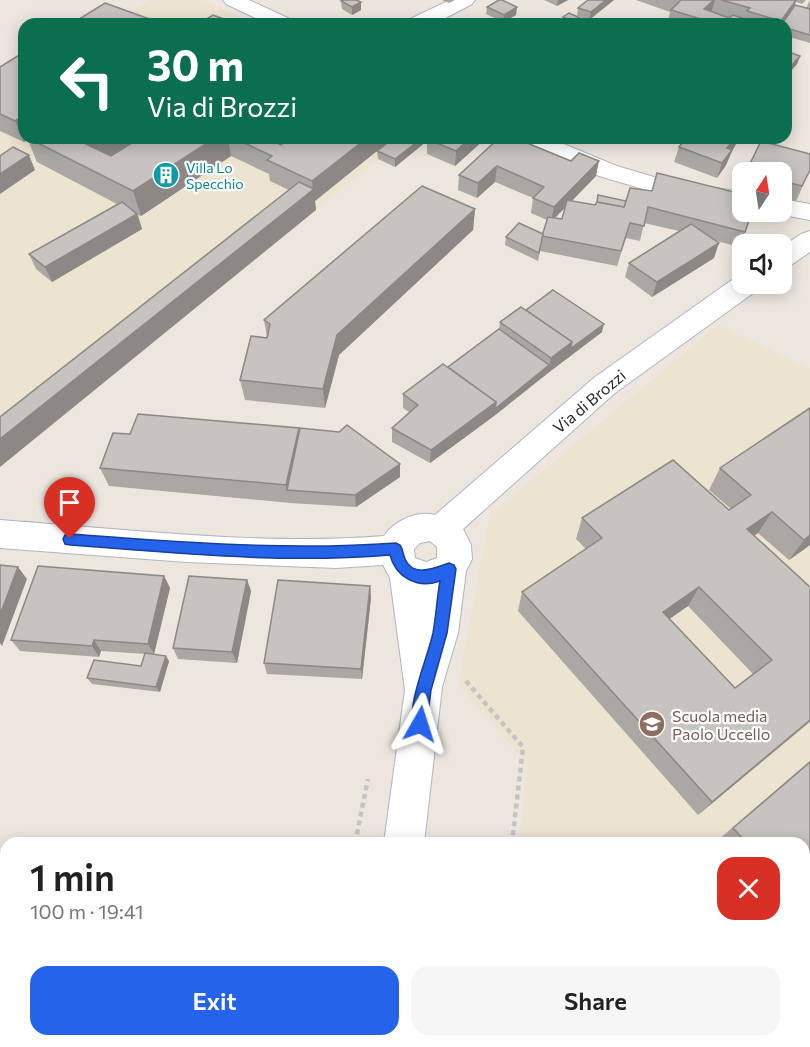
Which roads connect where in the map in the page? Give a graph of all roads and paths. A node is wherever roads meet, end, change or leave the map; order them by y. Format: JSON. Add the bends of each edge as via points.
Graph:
{"nodes":[{"id":1,"x":233,"y":0,"type":"edge"},
{"id":2,"x":465,"y":0,"type":"edge"},
{"id":3,"x":272,"y":18,"type":"edge"},
{"id":4,"x":431,"y":18,"type":"edge"},
{"id":5,"x":543,"y":144,"type":"edge"},
{"id":6,"x":732,"y":198,"type":"edge"},
{"id":7,"x":792,"y":209,"type":"edge"},
{"id":8,"x":810,"y":212,"type":"edge"},
{"id":9,"x":810,"y":240,"type":"edge"},
{"id":10,"x":792,"y":252,"type":"edge"},
{"id":11,"x":732,"y":294,"type":"edge"},
{"id":12,"x":442,"y":530,"type":"junction"},
{"id":13,"x":0,"y":534,"type":"edge"},
{"id":14,"x":401,"y":560,"type":"junction"},
{"id":15,"x":449,"y":569,"type":"junction"},
{"id":16,"x":460,"y":674,"type":"dead end"},
{"id":17,"x":424,"y":690,"type":"junction"},
{"id":18,"x":405,"y":837,"type":"edge"},
{"id":19,"x":513,"y":837,"type":"edge"}],
"edges":[{"from":1,"to":3,"type":"street"},
{"from":2,"to":4,"type":"street"},
{"from":5,"to":6,"type":"street","via":[[608,171],[662,187]]},
{"from":7,"to":8,"type":"street"},
{"from":9,"to":10,"type":"street"},
{"from":11,"to":12,"type":"street","name":"Via di Brozzi","via":[[605,385]]},
{"from":12,"to":14,"type":"street","via":[[415,528],[404,534]]},
{"from":12,"to":15,"type":"street","via":[[455,548]]},
{"from":13,"to":14,"type":"street"},
{"from":14,"to":15,"type":"street","via":[[424,578]]},
{"from":14,"to":17,"type":"street"},
{"from":15,"to":17,"type":"street","via":[[440,633]]},
{"from":16,"to":19,"type":"path","via":[[523,747]]},
{"from":17,"to":18,"type":"street"}]}
